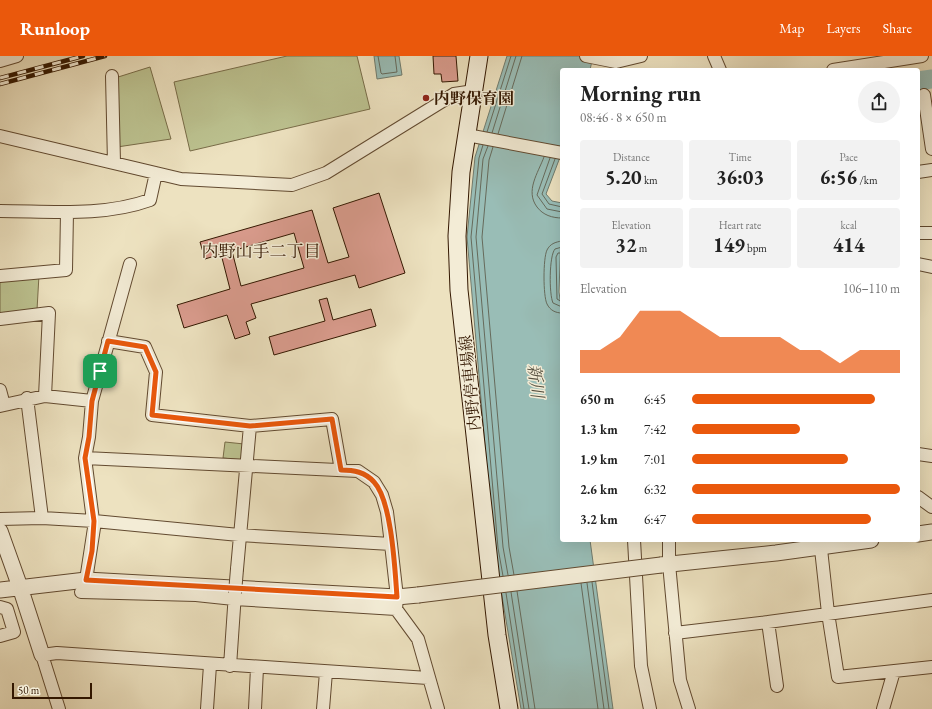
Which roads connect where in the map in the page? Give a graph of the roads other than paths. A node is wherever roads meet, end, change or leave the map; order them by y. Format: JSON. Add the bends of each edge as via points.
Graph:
{"nodes":[{"id":1,"x":17,"y":56,"type":"edge"},
{"id":2,"x":478,"y":56,"type":"edge"},
{"id":3,"x":586,"y":56,"type":"edge"},
{"id":4,"x":641,"y":56,"type":"edge"},
{"id":5,"x":714,"y":56,"type":"edge"},
{"id":6,"x":922,"y":56,"type":"edge"},
{"id":7,"x":0,"y":61,"type":"edge"},
{"id":8,"x":719,"y":68,"type":"edge"},
{"id":9,"x":846,"y":68,"type":"edge"},
{"id":10,"x":112,"y":76,"type":"dead end"},
{"id":11,"x":474,"y":91,"type":"junction"},
{"id":12,"x":925,"y":95,"type":"edge"},
{"id":13,"x":0,"y":136,"type":"edge"},
{"id":14,"x":467,"y":136,"type":"junction"},
{"id":15,"x":932,"y":149,"type":"edge"},
{"id":16,"x":560,"y":153,"type":"edge"},
{"id":17,"x":114,"y":163,"type":"junction"},
{"id":18,"x":932,"y":170,"type":"edge"},
{"id":19,"x":920,"y":172,"type":"edge"},
{"id":20,"x":156,"y":173,"type":"junction"},
{"id":21,"x":0,"y":211,"type":"edge"},
{"id":22,"x":67,"y":212,"type":"junction"},
{"id":23,"x":920,"y":233,"type":"edge"},
{"id":24,"x":932,"y":233,"type":"edge"},
{"id":25,"x":130,"y":264,"type":"dead end"},
{"id":26,"x":920,"y":264,"type":"edge"},
{"id":27,"x":932,"y":267,"type":"edge"},
{"id":28,"x":0,"y":276,"type":"edge"},
{"id":29,"x":0,"y":319,"type":"edge"},
{"id":30,"x":108,"y":341,"type":"junction"},
{"id":31,"x":0,"y":390,"type":"edge"},
{"id":32,"x":45,"y":396,"type":"junction"},
{"id":33,"x":27,"y":398,"type":"junction"},
{"id":34,"x":92,"y":401,"type":"junction"},
{"id":35,"x":2,"y":405,"type":"edge"},
{"id":36,"x":250,"y":426,"type":"junction"},
{"id":37,"x":920,"y":454,"type":"edge"},
{"id":38,"x":932,"y":456,"type":"edge"},
{"id":39,"x":85,"y":458,"type":"junction"},
{"id":40,"x":245,"y":466,"type":"junction"},
{"id":41,"x":341,"y":470,"type":"junction"},
{"id":42,"x":920,"y":498,"type":"edge"},
{"id":43,"x":932,"y":507,"type":"edge"},
{"id":44,"x":42,"y":518,"type":"junction"},
{"id":45,"x":0,"y":519,"type":"edge"},
{"id":46,"x":94,"y":521,"type":"junction"},
{"id":47,"x":0,"y":531,"type":"edge"},
{"id":48,"x":932,"y":532,"type":"edge"},
{"id":49,"x":920,"y":534,"type":"edge"},
{"id":50,"x":239,"y":535,"type":"junction"},
{"id":51,"x":634,"y":542,"type":"edge"},
{"id":52,"x":668,"y":542,"type":"edge"},
{"id":53,"x":838,"y":542,"type":"edge"},
{"id":54,"x":821,"y":543,"type":"edge"},
{"id":55,"x":392,"y":544,"type":"junction"},
{"id":56,"x":665,"y":564,"type":"junction"},
{"id":57,"x":84,"y":586,"type":"junction"},
{"id":58,"x":20,"y":587,"type":"junction"},
{"id":59,"x":0,"y":590,"type":"edge"},
{"id":60,"x":235,"y":596,"type":"junction"},
{"id":61,"x":932,"y":600,"type":"edge"},
{"id":62,"x":396,"y":603,"type":"junction"},
{"id":63,"x":0,"y":607,"type":"edge"},
{"id":64,"x":828,"y":613,"type":"junction"},
{"id":65,"x":768,"y":622,"type":"junction"},
{"id":66,"x":675,"y":633,"type":"junction"},
{"id":67,"x":0,"y":636,"type":"edge"},
{"id":68,"x":42,"y":655,"type":"junction"},
{"id":69,"x":210,"y":664,"type":"junction"},
{"id":70,"x":230,"y":666,"type":"junction"},
{"id":71,"x":932,"y":667,"type":"edge"},
{"id":72,"x":257,"y":668,"type":"junction"},
{"id":73,"x":894,"y":671,"type":"junction"},
{"id":74,"x":326,"y":672,"type":"junction"},
{"id":75,"x":428,"y":678,"type":"junction"},
{"id":76,"x":777,"y":686,"type":"dead end"},
{"id":77,"x":59,"y":709,"type":"edge"},
{"id":78,"x":207,"y":709,"type":"edge"},
{"id":79,"x":254,"y":709,"type":"edge"},
{"id":80,"x":323,"y":709,"type":"edge"},
{"id":81,"x":438,"y":709,"type":"edge"},
{"id":82,"x":509,"y":709,"type":"edge"},
{"id":83,"x":650,"y":709,"type":"edge"},
{"id":84,"x":689,"y":709,"type":"edge"},
{"id":85,"x":883,"y":709,"type":"edge"}],
"edges":[{"from":1,"to":7,"type":"street"},
{"from":2,"to":11,"type":"main road","name":"内野停車場線"},
{"from":3,"to":4,"type":"street","via":[[616,62]]},
{"from":5,"to":8,"type":"street"},
{"from":6,"to":9,"type":"street"},
{"from":10,"to":17,"type":"street"},
{"from":11,"to":14,"type":"main road","name":"内野停車場線"},
{"from":11,"to":20,"type":"street","via":[[454,94],[326,172],[292,184],[181,179]]},
{"from":12,"to":15,"type":"street"},
{"from":13,"to":17,"type":"street"},
{"from":14,"to":16,"type":"street"},
{"from":14,"to":82,"type":"main road","name":"内野停車場線","via":[[460,172],[458,204],[460,290],[497,635]]},
{"from":17,"to":20,"type":"street"},
{"from":18,"to":19,"type":"street"},
{"from":20,"to":22,"type":"street","via":[[150,200],[130,208]]},
{"from":21,"to":22,"type":"street"},
{"from":22,"to":28,"type":"street","via":[[66,270]]},
{"from":23,"to":24,"type":"street"},
{"from":25,"to":30,"type":"street"},
{"from":26,"to":27,"type":"street"},
{"from":29,"to":32,"type":"street","via":[[49,313]]},
{"from":30,"to":34,"type":"street"},
{"from":30,"to":36,"type":"street","via":[[145,347],[156,372],[152,415]]},
{"from":31,"to":35,"type":"street"},
{"from":32,"to":33,"type":"street"},
{"from":32,"to":34,"type":"street"},
{"from":33,"to":35,"type":"street"},
{"from":33,"to":44,"type":"street"},
{"from":34,"to":39,"type":"street"},
{"from":36,"to":40,"type":"street"},
{"from":36,"to":41,"type":"street","via":[[332,419]]},
{"from":37,"to":38,"type":"street"},
{"from":39,"to":40,"type":"street"},
{"from":39,"to":46,"type":"street"},
{"from":40,"to":41,"type":"street"},
{"from":40,"to":50,"type":"street"},
{"from":41,"to":55,"type":"street","via":[[358,470],[374,482],[382,495],[387,512]]},
{"from":42,"to":43,"type":"street"},
{"from":44,"to":45,"type":"street"},
{"from":44,"to":46,"type":"street"},
{"from":46,"to":50,"type":"street"},
{"from":46,"to":57,"type":"street","via":[[92,551]]},
{"from":47,"to":58,"type":"street"},
{"from":48,"to":49,"type":"street"},
{"from":50,"to":55,"type":"street"},
{"from":50,"to":60,"type":"street","bridge":true},
{"from":51,"to":83,"type":"street","via":[[641,666]]},
{"from":52,"to":56,"type":"street"},
{"from":53,"to":54,"type":"street"},
{"from":54,"to":56,"type":"street"},
{"from":54,"to":64,"type":"street"},
{"from":55,"to":62,"type":"street"},
{"from":56,"to":62,"type":"street","bridge":true,"via":[[418,595]]},
{"from":56,"to":66,"type":"street"},
{"from":57,"to":58,"type":"street"},
{"from":57,"to":60,"type":"street","via":[[157,593]]},
{"from":57,"to":62,"type":"street"},
{"from":58,"to":59,"type":"street"},
{"from":58,"to":68,"type":"street"},
{"from":60,"to":62,"type":"street"},
{"from":60,"to":70,"type":"street"},
{"from":61,"to":64,"type":"street"},
{"from":62,"to":75,"type":"street","via":[[418,640]]},
{"from":63,"to":67,"type":"street","via":[[7,609],[14,632]]},
{"from":64,"to":65,"type":"street"},
{"from":64,"to":73,"type":"street","via":[[838,677]]},
{"from":65,"to":66,"type":"street"},
{"from":65,"to":76,"type":"street"},
{"from":66,"to":84,"type":"street","via":[[680,680]]},
{"from":68,"to":69,"type":"street","via":[[57,653]]},
{"from":68,"to":77,"type":"street"},
{"from":69,"to":70,"type":"street"},
{"from":69,"to":78,"type":"street"},
{"from":70,"to":72,"type":"street"},
{"from":71,"to":73,"type":"street"},
{"from":72,"to":74,"type":"street"},
{"from":72,"to":79,"type":"street"},
{"from":73,"to":85,"type":"street"},
{"from":74,"to":75,"type":"street"},
{"from":74,"to":80,"type":"street"},
{"from":75,"to":81,"type":"street"}]}
